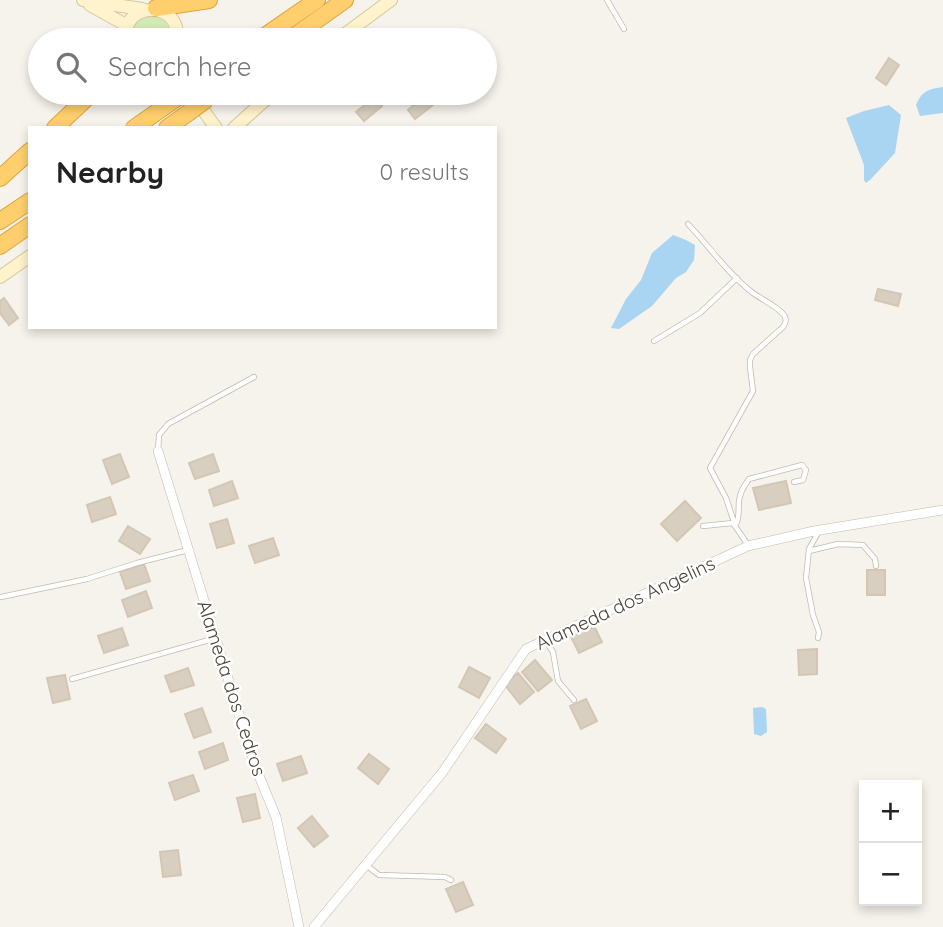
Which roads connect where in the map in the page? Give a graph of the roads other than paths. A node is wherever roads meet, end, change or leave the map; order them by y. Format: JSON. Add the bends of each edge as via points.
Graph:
{"nodes":[{"id":1,"x":82,"y":0,"type":"edge"},
{"id":2,"x":209,"y":0,"type":"edge"},
{"id":3,"x":317,"y":0,"type":"edge"},
{"id":4,"x":345,"y":0,"type":"edge"},
{"id":5,"x":391,"y":0,"type":"edge"},
{"id":6,"x":607,"y":0,"type":"edge"},
{"id":7,"x":149,"y":9,"type":"junction"},
{"id":8,"x":126,"y":25,"type":"joint"},
{"id":9,"x":176,"y":28,"type":"edge"},
{"id":10,"x":276,"y":28,"type":"edge"},
{"id":11,"x":306,"y":28,"type":"edge"},
{"id":12,"x":353,"y":28,"type":"edge"},
{"id":13,"x":624,"y":29,"type":"dead end"},
{"id":14,"x":79,"y":105,"type":"edge"},
{"id":15,"x":169,"y":105,"type":"edge"},
{"id":16,"x":194,"y":105,"type":"edge"},
{"id":17,"x":199,"y":105,"type":"edge"},
{"id":18,"x":259,"y":105,"type":"edge"},
{"id":19,"x":57,"y":126,"type":"edge"},
{"id":20,"x":137,"y":126,"type":"edge"},
{"id":21,"x":170,"y":126,"type":"edge"},
{"id":22,"x":214,"y":126,"type":"edge"},
{"id":23,"x":236,"y":126,"type":"edge"},
{"id":24,"x":28,"y":153,"type":"edge"},
{"id":25,"x":0,"y":178,"type":"edge"},
{"id":26,"x":28,"y":202,"type":"edge"},
{"id":27,"x":0,"y":221,"type":"edge"},
{"id":28,"x":688,"y":224,"type":"dead end"},
{"id":29,"x":28,"y":226,"type":"edge"},
{"id":30,"x":0,"y":246,"type":"edge"},
{"id":31,"x":28,"y":257,"type":"edge"},
{"id":32,"x":0,"y":277,"type":"edge"},
{"id":33,"x":737,"y":278,"type":"junction"},
{"id":34,"x":653,"y":341,"type":"dead end"},
{"id":35,"x":254,"y":377,"type":"dead end"},
{"id":36,"x":158,"y":451,"type":"joint"},
{"id":37,"x":794,"y":482,"type":"dead end"},
{"id":38,"x":943,"y":510,"type":"edge"},
{"id":39,"x":735,"y":525,"type":"junction"},
{"id":40,"x":703,"y":527,"type":"dead end"},
{"id":41,"x":820,"y":530,"type":"junction"},
{"id":42,"x":748,"y":546,"type":"junction"},
{"id":43,"x":188,"y":550,"type":"junction"},
{"id":44,"x":809,"y":551,"type":"junction"},
{"id":45,"x":876,"y":566,"type":"dead end"},
{"id":46,"x":1,"y":597,"type":"edge"},
{"id":47,"x":216,"y":638,"type":"junction"},
{"id":48,"x":818,"y":638,"type":"dead end"},
{"id":49,"x":545,"y":640,"type":"junction"},
{"id":50,"x":72,"y":679,"type":"dead end"},
{"id":51,"x":574,"y":700,"type":"dead end"},
{"id":52,"x":366,"y":865,"type":"junction"},
{"id":53,"x":451,"y":880,"type":"dead end"},
{"id":54,"x":299,"y":927,"type":"edge"},
{"id":55,"x":314,"y":927,"type":"edge"}],
"edges":[{"from":1,"to":7,"type":"main road"},
{"from":1,"to":8,"type":"main road"},
{"from":2,"to":7,"type":"highway"},
{"from":3,"to":10,"type":"highway"},
{"from":4,"to":11,"type":"highway"},
{"from":5,"to":12,"type":"main road"},
{"from":6,"to":13,"type":"lane"},
{"from":7,"to":8,"type":"main road","via":[[135,13]]},
{"from":7,"to":9,"type":"main road","via":[[163,10]]},
{"from":14,"to":19,"type":"highway"},
{"from":15,"to":20,"type":"highway"},
{"from":16,"to":22,"type":"main road"},
{"from":17,"to":21,"type":"highway","bridge":true},
{"from":18,"to":23,"type":"main road"},
{"from":24,"to":25,"type":"highway"},
{"from":26,"to":27,"type":"highway"},
{"from":28,"to":33,"type":"lane"},
{"from":29,"to":30,"type":"highway"},
{"from":31,"to":32,"type":"main road"},
{"from":33,"to":34,"type":"lane","via":[[699,313]]},
{"from":33,"to":39,"type":"lane","via":[[782,312],[785,323],[753,354],[753,391],[710,468]]},
{"from":35,"to":36,"type":"lane","via":[[168,424],[159,435]]},
{"from":36,"to":43,"type":"street","name":"Alameda dos Cedros"},
{"from":37,"to":39,"type":"lane","via":[[803,480],[806,470],[802,465],[749,479],[741,490]]},
{"from":38,"to":41,"type":"street","name":"Alameda dos Angelins"},
{"from":39,"to":40,"type":"lane"},
{"from":39,"to":42,"type":"lane"},
{"from":41,"to":42,"type":"street","name":"Alameda dos Angelins"},
{"from":41,"to":44,"type":"lane"},
{"from":42,"to":49,"type":"street","name":"Alameda dos Angelins"},
{"from":43,"to":46,"type":"lane","via":[[87,579]]},
{"from":43,"to":47,"type":"street","name":"Alameda dos Cedros"},
{"from":44,"to":45,"type":"lane","via":[[838,544],[863,545]]},
{"from":44,"to":48,"type":"lane","via":[[806,578]]},
{"from":47,"to":50,"type":"lane"},
{"from":47,"to":54,"type":"street","name":"Alameda dos Cedros","via":[[255,766],[276,817]]},
{"from":49,"to":51,"type":"lane","via":[[558,681]]},
{"from":49,"to":52,"type":"street","name":"Alameda dos Angelins","via":[[526,649],[442,773]]},
{"from":52,"to":53,"type":"lane","via":[[379,875]]},
{"from":52,"to":55,"type":"street","name":"Alameda dos Angelins"}]}
